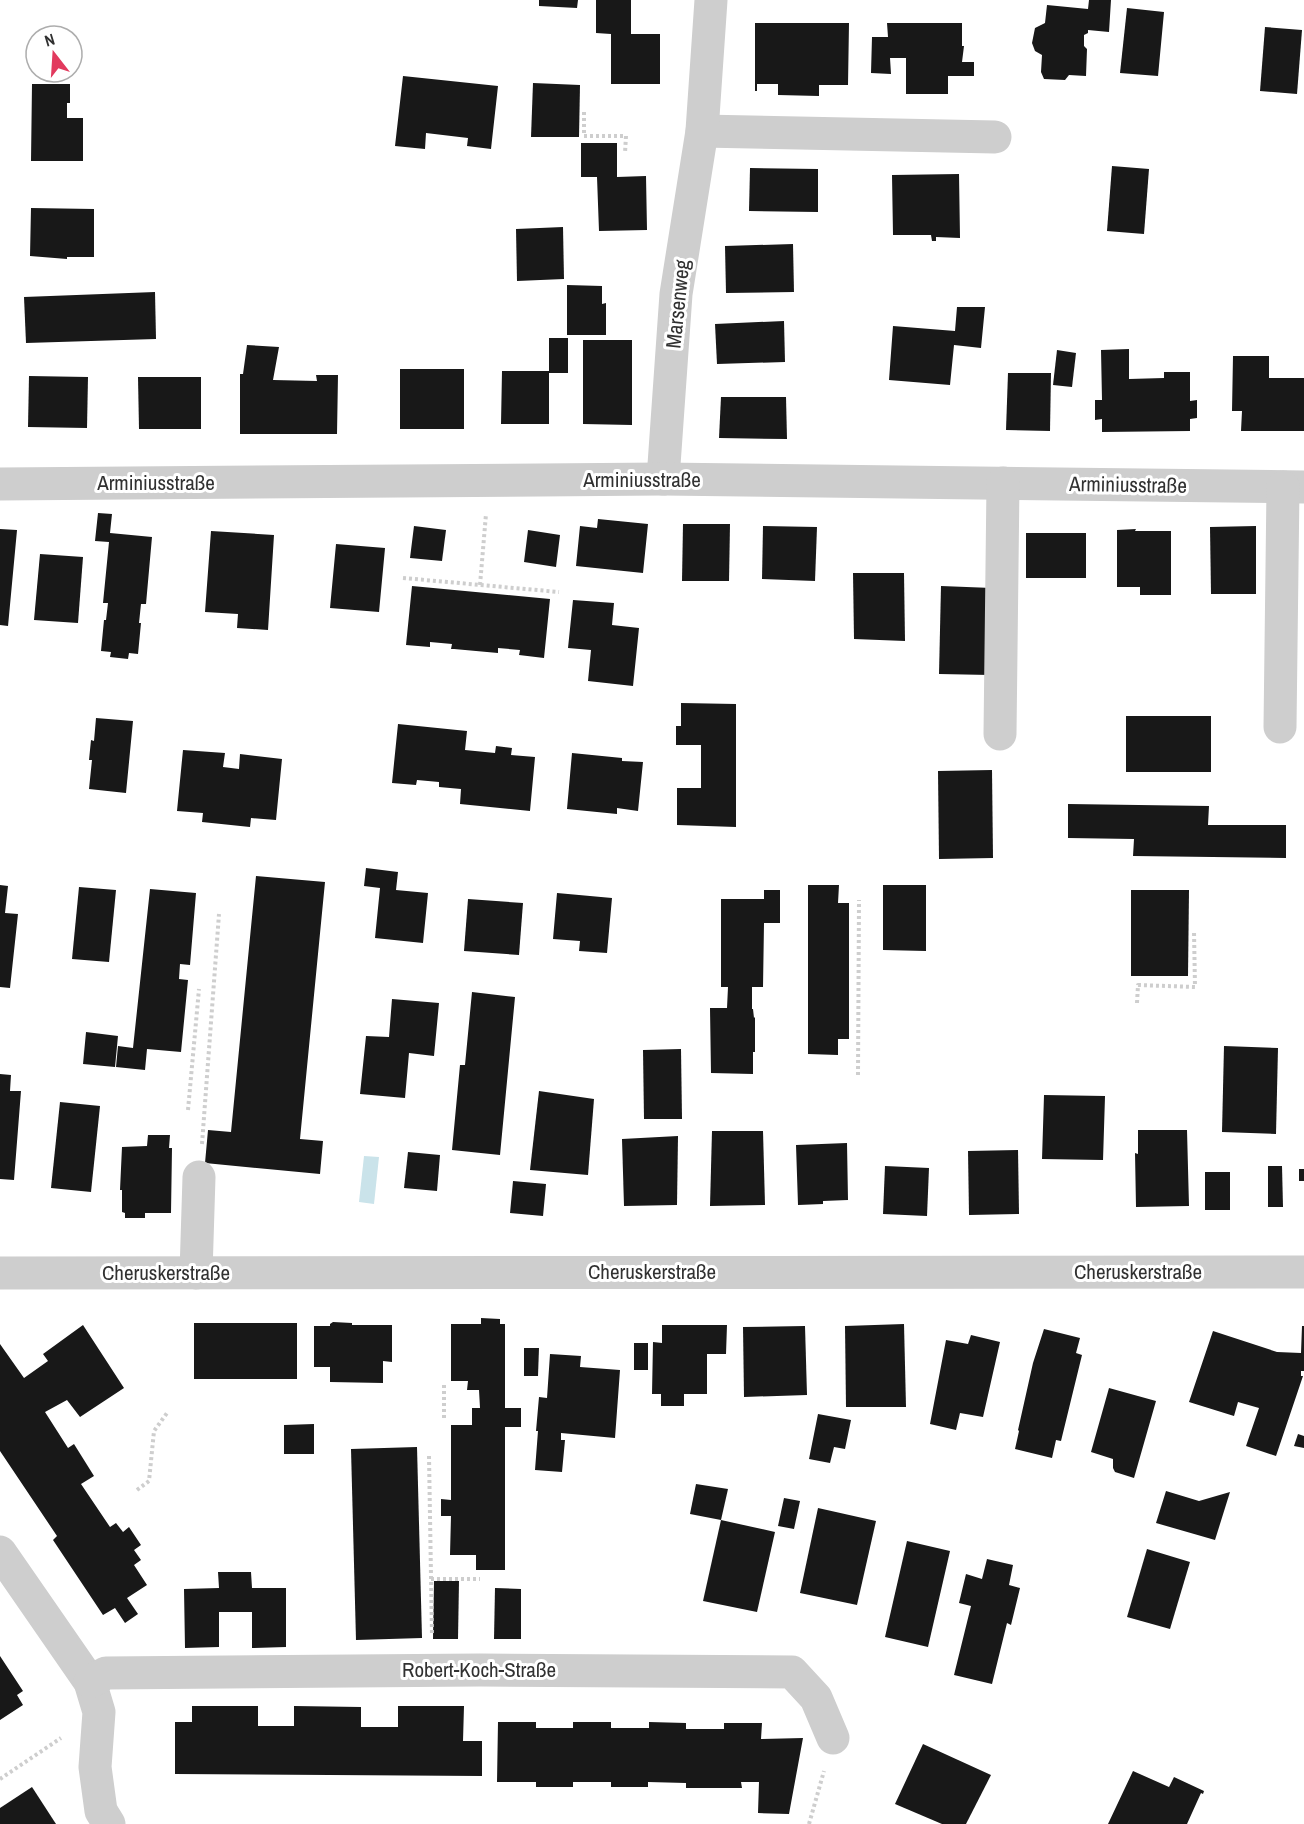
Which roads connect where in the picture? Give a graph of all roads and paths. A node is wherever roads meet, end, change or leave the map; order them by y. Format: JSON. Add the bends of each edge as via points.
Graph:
{"nodes":[{"id":1,"x":711,"y":0,"type":"edge"},
{"id":2,"x":584,"y":112,"type":"dead end"},
{"id":3,"x":702,"y":131,"type":"junction"},
{"id":4,"x":995,"y":137,"type":"dead end"},
{"id":5,"x":625,"y":153,"type":"dead end"},
{"id":6,"x":663,"y":479,"type":"junction"},
{"id":7,"x":487,"y":481,"type":"junction"},
{"id":8,"x":1003,"y":483,"type":"junction"},
{"id":9,"x":0,"y":484,"type":"edge"},
{"id":10,"x":1294,"y":487,"type":"edge"},
{"id":11,"x":402,"y":578,"type":"dead end"},
{"id":12,"x":480,"y":585,"type":"junction"},
{"id":13,"x":559,"y":592,"type":"dead end"},
{"id":14,"x":1280,"y":726,"type":"dead end"},
{"id":15,"x":1000,"y":734,"type":"dead end"},
{"id":16,"x":859,"y":900,"type":"dead end"},
{"id":17,"x":219,"y":914,"type":"dead end"},
{"id":18,"x":1194,"y":931,"type":"dead end"},
{"id":19,"x":199,"y":988,"type":"dead end"},
{"id":20,"x":1137,"y":1003,"type":"dead end"},
{"id":21,"x":858,"y":1074,"type":"dead end"},
{"id":22,"x":188,"y":1110,"type":"dead end"},
{"id":23,"x":199,"y":1177,"type":"joint"},
{"id":24,"x":1304,"y":1272,"type":"edge"},
{"id":25,"x":0,"y":1273,"type":"edge"},
{"id":26,"x":196,"y":1273,"type":"junction"},
{"id":27,"x":444,"y":1385,"type":"dead end"},
{"id":28,"x":167,"y":1413,"type":"dead end"},
{"id":29,"x":444,"y":1418,"type":"dead end"},
{"id":30,"x":429,"y":1456,"type":"dead end"},
{"id":31,"x":137,"y":1490,"type":"dead end"},
{"id":32,"x":0,"y":1552,"type":"edge"},
{"id":33,"x":431,"y":1579,"type":"junction"},
{"id":34,"x":480,"y":1579,"type":"dead end"},
{"id":35,"x":432,"y":1670,"type":"junction"},
{"id":36,"x":94,"y":1697,"type":"junction"},
{"id":37,"x":833,"y":1738,"type":"joint"},
{"id":38,"x":0,"y":1779,"type":"edge"},
{"id":39,"x":109,"y":1824,"type":"edge"},
{"id":40,"x":809,"y":1824,"type":"edge"}],
"edges":[{"from":1,"to":3,"type":"street","name":"Marsenweg"},
{"from":2,"to":5,"type":"path","via":[[584,136],[626,136]]},
{"from":3,"to":4,"type":"street"},
{"from":3,"to":6,"type":"street","name":"Marsenweg","via":[[676,294]]},
{"from":6,"to":7,"type":"street","name":"Arminiusstraße"},
{"from":6,"to":8,"type":"street","name":"Arminiusstraße"},
{"from":7,"to":9,"type":"street","name":"Arminiusstraße"},
{"from":7,"to":12,"type":"path"},
{"from":8,"to":10,"type":"street","name":"Arminiusstraße"},
{"from":8,"to":15,"type":"street"},
{"from":10,"to":14,"type":"street","name":"Arminiusstraße"},
{"from":11,"to":12,"type":"path"},
{"from":12,"to":13,"type":"path"},
{"from":16,"to":21,"type":"path"},
{"from":17,"to":23,"type":"path"},
{"from":18,"to":20,"type":"path","via":[[1195,987],[1137,985]]},
{"from":19,"to":22,"type":"path"},
{"from":23,"to":26,"type":"street"},
{"from":24,"to":26,"type":"street","name":"Cheruskerstraße"},
{"from":25,"to":26,"type":"street","name":"Cheruskerstraße"},
{"from":27,"to":29,"type":"path"},
{"from":28,"to":31,"type":"path","via":[[154,1431],[149,1481]]},
{"from":30,"to":33,"type":"path"},
{"from":32,"to":36,"type":"street"},
{"from":33,"to":34,"type":"path"},
{"from":33,"to":35,"type":"path"},
{"from":35,"to":36,"type":"street","name":"Robert-Koch-Straße","via":[[106,1673]]},
{"from":35,"to":37,"type":"street","name":"Robert-Koch-Straße","via":[[792,1672],[816,1698]]},
{"from":36,"to":38,"type":"path"},
{"from":36,"to":39,"type":"street","via":[[95,1767],[101,1811]]},
{"from":37,"to":40,"type":"path"}]}
